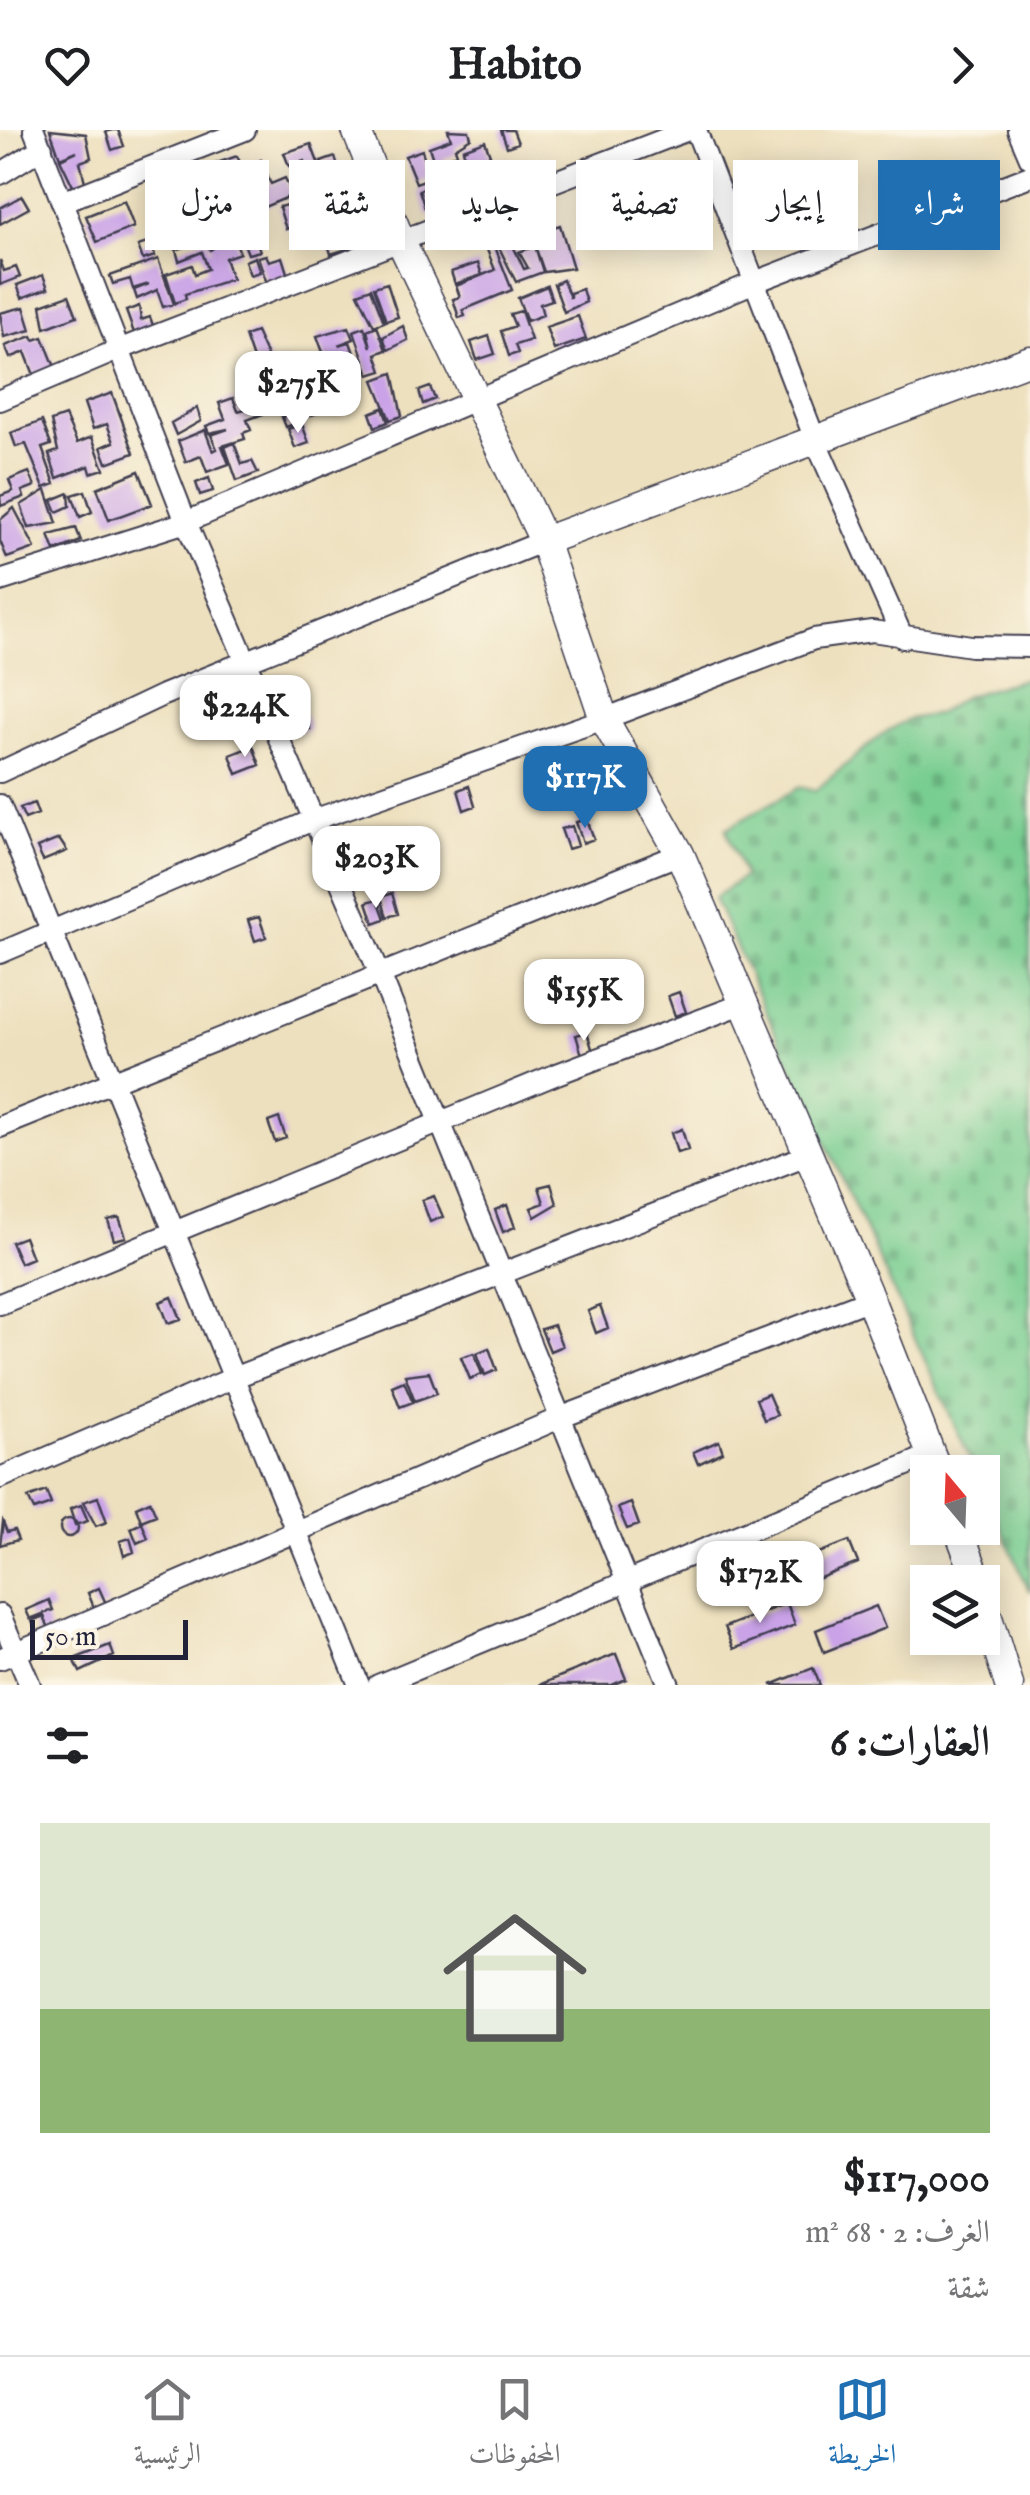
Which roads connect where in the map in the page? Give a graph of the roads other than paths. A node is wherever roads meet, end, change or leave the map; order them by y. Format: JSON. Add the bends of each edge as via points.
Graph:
{"nodes":[{"id":1,"x":246,"y":130,"type":"edge"},
{"id":2,"x":356,"y":130,"type":"edge"},
{"id":3,"x":688,"y":130,"type":"edge"},
{"id":4,"x":696,"y":130,"type":"edge"},
{"id":5,"x":1018,"y":130,"type":"edge"},
{"id":6,"x":38,"y":139,"type":"edge"},
{"id":7,"x":1030,"y":158,"type":"edge"},
{"id":8,"x":368,"y":160,"type":"edge"},
{"id":9,"x":0,"y":174,"type":"edge"},
{"id":10,"x":1030,"y":176,"type":"edge"},
{"id":11,"x":62,"y":202,"type":"junction"},
{"id":12,"x":405,"y":243,"type":"edge"},
{"id":13,"x":386,"y":250,"type":"edge"},
{"id":14,"x":405,"y":250,"type":"edge"},
{"id":15,"x":755,"y":282,"type":"junction"},
{"id":16,"x":118,"y":350,"type":"junction"},
{"id":17,"x":1030,"y":360,"type":"edge"},
{"id":18,"x":0,"y":400,"type":"edge"},
{"id":19,"x":475,"y":401,"type":"junction"},
{"id":20,"x":816,"y":442,"type":"junction"},
{"id":21,"x":186,"y":522,"type":"junction"},
{"id":22,"x":544,"y":542,"type":"junction"},
{"id":23,"x":0,"y":581,"type":"edge"},
{"id":24,"x":902,"y":638,"type":"junction"},
{"id":25,"x":1030,"y":646,"type":"edge"},
{"id":26,"x":246,"y":662,"type":"junction"},
{"id":27,"x":604,"y":718,"type":"junction"},
{"id":28,"x":0,"y":772,"type":"edge"},
{"id":29,"x":0,"y":805,"type":"edge"},
{"id":30,"x":313,"y":820,"type":"junction"},
{"id":31,"x":680,"y":854,"type":"junction"},
{"id":32,"x":51,"y":932,"type":"junction"},
{"id":33,"x":0,"y":953,"type":"edge"},
{"id":34,"x":380,"y":974,"type":"junction"},
{"id":35,"x":745,"y":1004,"type":"junction"},
{"id":36,"x":113,"y":1082,"type":"junction"},
{"id":37,"x":439,"y":1123,"type":"junction"},
{"id":38,"x":0,"y":1127,"type":"edge"},
{"id":39,"x":807,"y":1155,"type":"junction"},
{"id":40,"x":172,"y":1231,"type":"junction"},
{"id":41,"x":501,"y":1274,"type":"junction"},
{"id":42,"x":870,"y":1299,"type":"junction"},
{"id":43,"x":0,"y":1304,"type":"edge"},
{"id":44,"x":233,"y":1378,"type":"junction"},
{"id":45,"x":562,"y":1417,"type":"junction"},
{"id":46,"x":931,"y":1455,"type":"edge"},
{"id":47,"x":910,"y":1473,"type":"edge"},
{"id":48,"x":0,"y":1478,"type":"edge"},
{"id":49,"x":296,"y":1534,"type":"junction"},
{"id":50,"x":628,"y":1582,"type":"junction"},
{"id":51,"x":0,"y":1615,"type":"edge"},
{"id":52,"x":1000,"y":1655,"type":"edge"},
{"id":53,"x":8,"y":1656,"type":"edge"},
{"id":54,"x":30,"y":1685,"type":"edge"},
{"id":55,"x":359,"y":1685,"type":"edge"},
{"id":56,"x":378,"y":1685,"type":"edge"},
{"id":57,"x":669,"y":1685,"type":"edge"},
{"id":58,"x":1009,"y":1685,"type":"edge"}],
"edges":[{"from":1,"to":11,"type":"street"},
{"from":2,"to":8,"type":"street"},
{"from":3,"to":12,"type":"street"},
{"from":4,"to":15,"type":"street"},
{"from":5,"to":7,"type":"street"},
{"from":6,"to":9,"type":"street"},
{"from":6,"to":11,"type":"street"},
{"from":10,"to":15,"type":"street"},
{"from":11,"to":16,"type":"street"},
{"from":13,"to":16,"type":"street"},
{"from":14,"to":19,"type":"street"},
{"from":15,"to":19,"type":"street"},
{"from":15,"to":20,"type":"street"},
{"from":16,"to":18,"type":"street"},
{"from":16,"to":21,"type":"street"},
{"from":17,"to":20,"type":"street"},
{"from":19,"to":21,"type":"street"},
{"from":19,"to":22,"type":"street"},
{"from":20,"to":22,"type":"street"},
{"from":20,"to":24,"type":"street"},
{"from":21,"to":23,"type":"street"},
{"from":21,"to":26,"type":"street"},
{"from":22,"to":26,"type":"street"},
{"from":22,"to":27,"type":"street"},
{"from":24,"to":25,"type":"street"},
{"from":24,"to":27,"type":"street","via":[[848,632],[814,639]]},
{"from":26,"to":28,"type":"street"},
{"from":26,"to":30,"type":"street"},
{"from":27,"to":30,"type":"street"},
{"from":27,"to":31,"type":"street"},
{"from":29,"to":32,"type":"street"},
{"from":30,"to":32,"type":"street"},
{"from":30,"to":34,"type":"street"},
{"from":31,"to":34,"type":"street"},
{"from":31,"to":35,"type":"street"},
{"from":32,"to":33,"type":"street"},
{"from":32,"to":36,"type":"street"},
{"from":34,"to":36,"type":"street"},
{"from":34,"to":37,"type":"street"},
{"from":35,"to":37,"type":"street"},
{"from":35,"to":39,"type":"street"},
{"from":36,"to":38,"type":"street"},
{"from":36,"to":40,"type":"street"},
{"from":37,"to":40,"type":"street"},
{"from":37,"to":41,"type":"street"},
{"from":39,"to":41,"type":"street"},
{"from":39,"to":42,"type":"street"},
{"from":40,"to":43,"type":"street"},
{"from":40,"to":44,"type":"street"},
{"from":41,"to":44,"type":"street"},
{"from":41,"to":45,"type":"street"},
{"from":42,"to":45,"type":"street"},
{"from":42,"to":46,"type":"street"},
{"from":44,"to":48,"type":"street"},
{"from":44,"to":49,"type":"street"},
{"from":45,"to":49,"type":"street"},
{"from":45,"to":50,"type":"street"},
{"from":47,"to":50,"type":"street"},
{"from":49,"to":53,"type":"street"},
{"from":49,"to":55,"type":"street"},
{"from":50,"to":56,"type":"street"},
{"from":50,"to":57,"type":"street"},
{"from":51,"to":53,"type":"street"},
{"from":52,"to":58,"type":"street"},
{"from":53,"to":54,"type":"street"}]}
